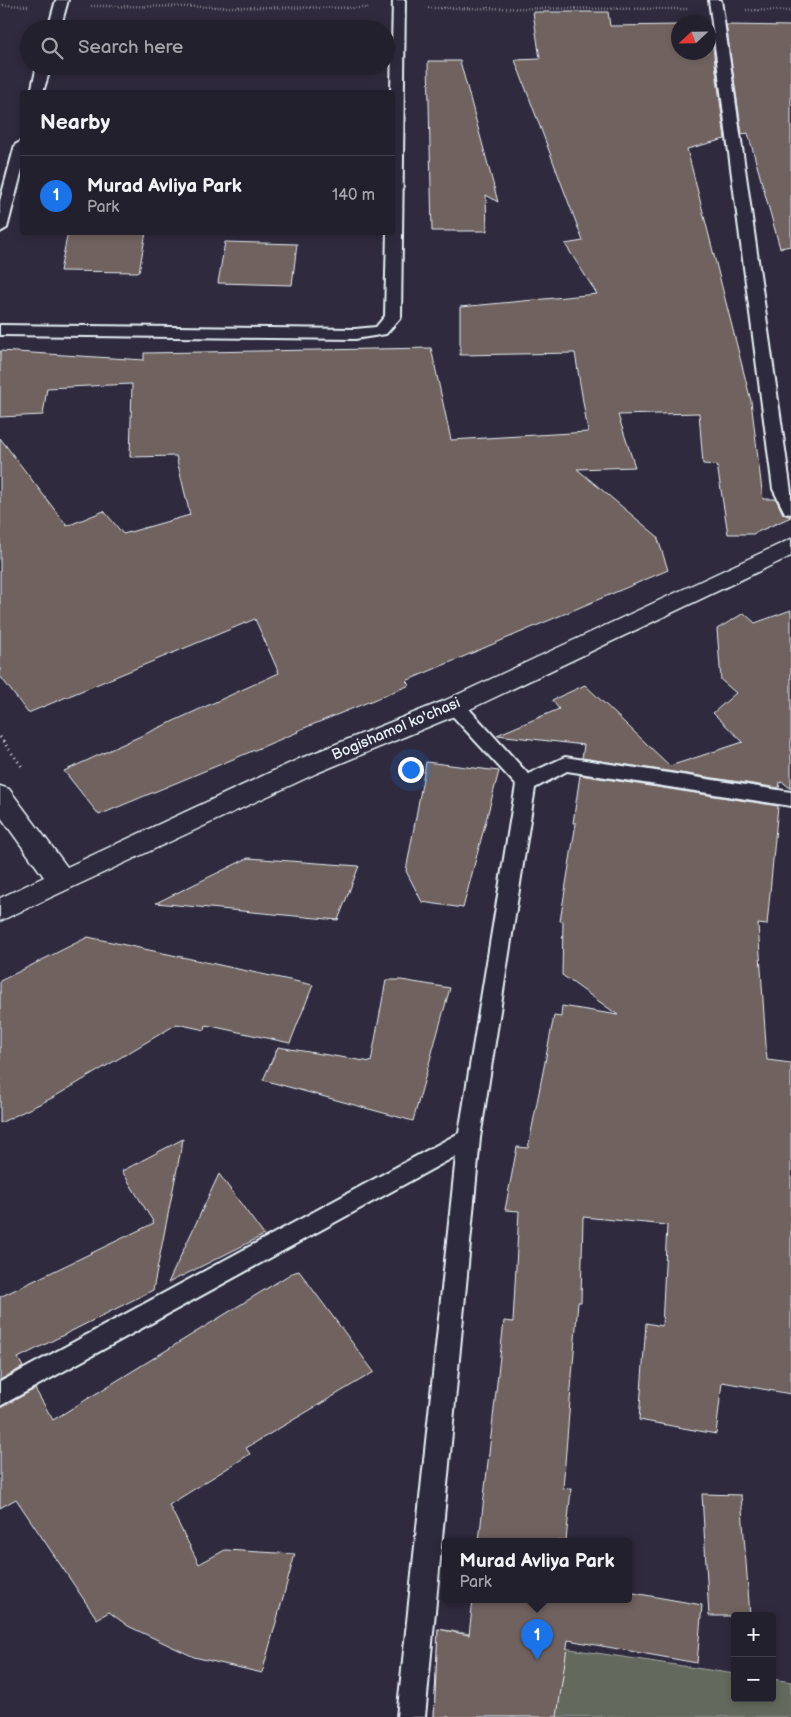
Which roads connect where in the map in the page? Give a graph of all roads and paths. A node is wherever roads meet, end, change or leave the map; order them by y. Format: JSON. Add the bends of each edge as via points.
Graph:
{"nodes":[{"id":1,"x":62,"y":0,"type":"edge"},
{"id":2,"x":399,"y":0,"type":"edge"},
{"id":3,"x":715,"y":0,"type":"edge"},
{"id":4,"x":56,"y":20,"type":"edge"},
{"id":5,"x":42,"y":75,"type":"edge"},
{"id":6,"x":38,"y":90,"type":"edge"},
{"id":7,"x":20,"y":153,"type":"edge"},
{"id":8,"x":395,"y":211,"type":"edge"},
{"id":9,"x":0,"y":228,"type":"edge"},
{"id":10,"x":395,"y":235,"type":"edge"},
{"id":11,"x":0,"y":330,"type":"edge"},
{"id":12,"x":791,"y":509,"type":"edge"},
{"id":13,"x":791,"y":547,"type":"edge"},
{"id":14,"x":454,"y":706,"type":"junction"},
{"id":15,"x":526,"y":784,"type":"junction"},
{"id":16,"x":0,"y":796,"type":"edge"},
{"id":17,"x":791,"y":799,"type":"edge"},
{"id":18,"x":61,"y":880,"type":"junction"},
{"id":19,"x":0,"y":910,"type":"edge"},
{"id":20,"x":469,"y":1138,"type":"junction"},
{"id":21,"x":0,"y":1395,"type":"edge"},
{"id":22,"x":411,"y":1717,"type":"edge"}],
"edges":[{"from":1,"to":4,"type":"lane"},
{"from":2,"to":8,"type":"lane"},
{"from":3,"to":12,"type":"lane","via":[[781,488]]},
{"from":5,"to":6,"type":"lane"},
{"from":7,"to":9,"type":"lane"},
{"from":10,"to":11,"type":"lane","via":[[393,317],[381,331],[356,334]]},
{"from":13,"to":14,"type":"street","name":"Bogishamol ko'chasi"},
{"from":14,"to":15,"type":"lane"},
{"from":14,"to":18,"type":"street","name":"Bogishamol ko'chasi","via":[[308,766]]},
{"from":15,"to":17,"type":"lane","via":[[565,764]]},
{"from":15,"to":20,"type":"lane"},
{"from":16,"to":18,"type":"street"},
{"from":18,"to":19,"type":"street","name":"Bogishamol ko'chasi"},
{"from":20,"to":21,"type":"lane"},
{"from":20,"to":22,"type":"lane"}]}
